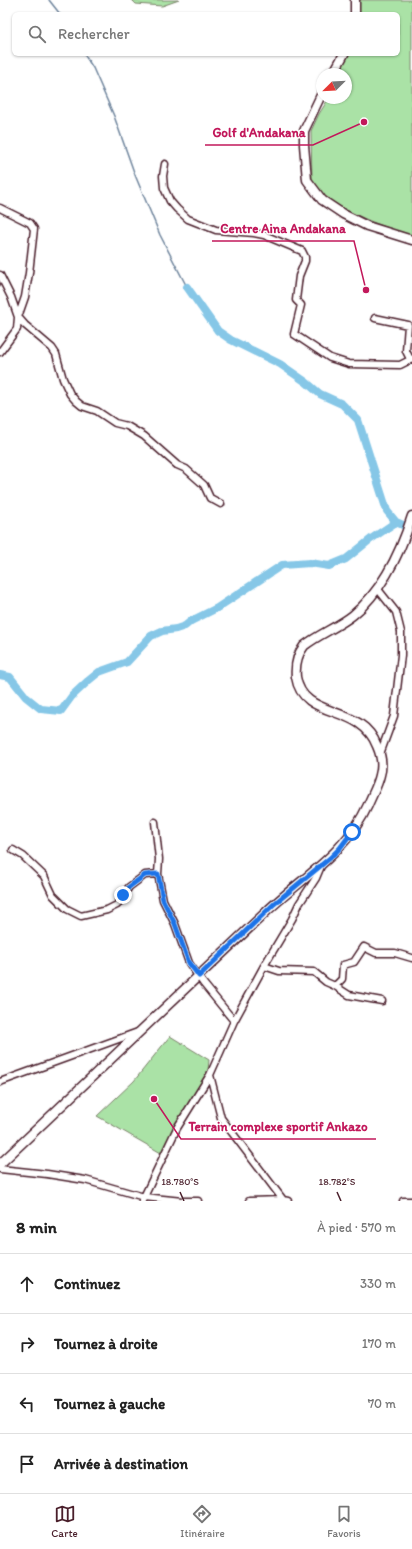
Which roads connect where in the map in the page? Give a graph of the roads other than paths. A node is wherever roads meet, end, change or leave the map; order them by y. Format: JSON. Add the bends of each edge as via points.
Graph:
{"nodes":[{"id":1,"x":355,"y":0,"type":"edge"},
{"id":2,"x":356,"y":12,"type":"edge"},
{"id":3,"x":343,"y":56,"type":"edge"},
{"id":4,"x":336,"y":68,"type":"edge"},
{"id":5,"x":317,"y":104,"type":"edge"},
{"id":6,"x":165,"y":164,"type":"dead end"},
{"id":7,"x":0,"y":208,"type":"edge"},
{"id":8,"x":412,"y":240,"type":"edge"},
{"id":9,"x":0,"y":275,"type":"edge"},
{"id":10,"x":18,"y":317,"type":"junction"},
{"id":11,"x":375,"y":318,"type":"dead end"},
{"id":12,"x":0,"y":352,"type":"edge"},
{"id":13,"x":411,"y":359,"type":"edge"},
{"id":14,"x":221,"y":504,"type":"dead end"},
{"id":15,"x":410,"y":523,"type":"edge"},
{"id":16,"x":377,"y":588,"type":"junction"},
{"id":17,"x":380,"y":754,"type":"junction"},
{"id":18,"x":155,"y":822,"type":"dead end"},
{"id":19,"x":13,"y":850,"type":"dead end"},
{"id":20,"x":321,"y":866,"type":"junction"},
{"id":21,"x":158,"y":874,"type":"junction"},
{"id":22,"x":412,"y":958,"type":"edge"},
{"id":23,"x":264,"y":966,"type":"junction"},
{"id":24,"x":199,"y":976,"type":"junction"},
{"id":25,"x":335,"y":986,"type":"junction"},
{"id":26,"x":382,"y":1001,"type":"dead end"},
{"id":27,"x":234,"y":1021,"type":"junction"},
{"id":28,"x":140,"y":1031,"type":"junction"},
{"id":29,"x":210,"y":1075,"type":"junction"},
{"id":30,"x":0,"y":1082,"type":"edge"},
{"id":31,"x":0,"y":1164,"type":"edge"},
{"id":32,"x":0,"y":1169,"type":"edge"},
{"id":33,"x":143,"y":1199,"type":"edge"},
{"id":34,"x":198,"y":1201,"type":"edge"},
{"id":35,"x":249,"y":1201,"type":"edge"},
{"id":36,"x":285,"y":1201,"type":"edge"},
{"id":37,"x":403,"y":1201,"type":"edge"},
{"id":38,"x":412,"y":1201,"type":"edge"}],
"edges":[{"from":1,"to":2,"type":"main road"},
{"from":3,"to":4,"type":"main road"},
{"from":5,"to":8,"type":"main road","via":[[304,131],[307,180],[322,200],[343,214],[367,226]]},
{"from":6,"to":13,"type":"street","via":[[164,188],[170,201],[188,218],[216,230],[264,235],[302,251],[305,261],[299,276],[296,300],[301,304],[294,334],[330,358],[349,364],[400,365]]},
{"from":7,"to":10,"type":"street","via":[[30,223],[34,229],[25,297]]},
{"from":9,"to":10,"type":"street"},
{"from":10,"to":12,"type":"street","via":[[17,329]]},
{"from":10,"to":14,"type":"street","via":[[52,348],[63,379],[76,401],[144,436],[177,465],[186,469],[204,485],[210,498]]},
{"from":11,"to":13,"type":"street","via":[[408,325],[406,351]]},
{"from":15,"to":16,"type":"main road","via":[[393,561]]},
{"from":16,"to":17,"type":"street","via":[[396,612],[401,632],[394,716]]},
{"from":16,"to":17,"type":"main road","via":[[353,615],[304,646],[297,659],[296,674],[299,688],[309,700],[358,722],[374,738]]},
{"from":17,"to":20,"type":"main road","via":[[381,774],[363,816],[340,848]]},
{"from":18,"to":21,"type":"street"},
{"from":19,"to":21,"type":"street","via":[[44,876],[53,895],[67,909],[81,916],[107,910],[117,904],[129,887],[145,875]]},
{"from":20,"to":23,"type":"street"},
{"from":20,"to":24,"type":"main road","via":[[274,904]]},
{"from":21,"to":24,"type":"street","via":[[163,900],[189,963]]},
{"from":22,"to":25,"type":"street","via":[[395,953],[376,953],[364,947],[354,962],[343,965],[342,979]]},
{"from":23,"to":25,"type":"street","via":[[279,971],[314,972]]},
{"from":23,"to":27,"type":"street"},
{"from":24,"to":27,"type":"street"},
{"from":24,"to":28,"type":"main road"},
{"from":25,"to":26,"type":"street","via":[[349,995]]},
{"from":27,"to":29,"type":"street"},
{"from":28,"to":30,"type":"street"},
{"from":28,"to":31,"type":"main road"},
{"from":29,"to":33,"type":"street","via":[[177,1128]]},
{"from":29,"to":36,"type":"street","via":[[221,1118]]},
{"from":32,"to":33,"type":"street","via":[[85,1180]]},
{"from":33,"to":34,"type":"street"},
{"from":35,"to":36,"type":"street"},
{"from":37,"to":38,"type":"street"}]}
